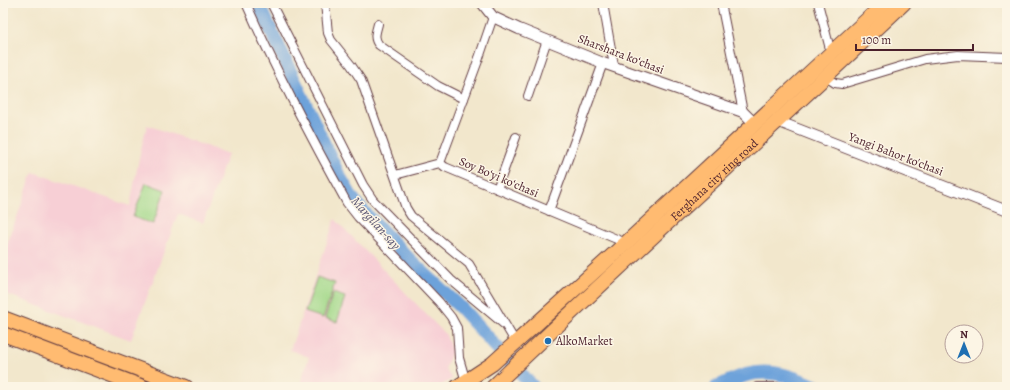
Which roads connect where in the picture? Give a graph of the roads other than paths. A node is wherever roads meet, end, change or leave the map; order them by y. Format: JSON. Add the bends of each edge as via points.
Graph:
{"nodes":[{"id":1,"x":246,"y":3,"type":"edge"},
{"id":2,"x":271,"y":3,"type":"edge"},
{"id":3,"x":325,"y":3,"type":"edge"},
{"id":4,"x":482,"y":3,"type":"edge"},
{"id":5,"x":603,"y":3,"type":"edge"},
{"id":6,"x":721,"y":3,"type":"edge"},
{"id":7,"x":818,"y":3,"type":"edge"},
{"id":8,"x":884,"y":3,"type":"edge"},
{"id":9,"x":904,"y":3,"type":"edge"},
{"id":10,"x":493,"y":16,"type":"junction"},
{"id":11,"x":378,"y":24,"type":"dead end"},
{"id":12,"x":547,"y":40,"type":"junction"},
{"id":13,"x":831,"y":52,"type":"junction"},
{"id":14,"x":1007,"y":57,"type":"edge"},
{"id":15,"x":603,"y":63,"type":"junction"},
{"id":16,"x":614,"y":66,"type":"junction"},
{"id":17,"x":826,"y":77,"type":"junction"},
{"id":18,"x":528,"y":96,"type":"dead end"},
{"id":19,"x":464,"y":99,"type":"junction"},
{"id":20,"x":743,"y":112,"type":"junction"},
{"id":21,"x":777,"y":121,"type":"junction"},
{"id":22,"x":754,"y":123,"type":"junction"},
{"id":23,"x":516,"y":137,"type":"dead end"},
{"id":24,"x":440,"y":163,"type":"junction"},
{"id":25,"x":395,"y":175,"type":"junction"},
{"id":26,"x":497,"y":189,"type":"junction"},
{"id":27,"x":549,"y":211,"type":"junction"},
{"id":28,"x":1007,"y":211,"type":"edge"},
{"id":29,"x":626,"y":243,"type":"junction"},
{"id":30,"x":3,"y":318,"type":"edge"},
{"id":31,"x":506,"y":326,"type":"junction"},
{"id":32,"x":3,"y":334,"type":"edge"},
{"id":33,"x":516,"y":343,"type":"junction"},
{"id":34,"x":496,"y":384,"type":"edge"},
{"id":35,"x":462,"y":385,"type":"edge"},
{"id":36,"x":143,"y":387,"type":"edge"},
{"id":37,"x":186,"y":387,"type":"edge"},
{"id":38,"x":757,"y":387,"type":"edge"},
{"id":39,"x":777,"y":387,"type":"edge"}],
"edges":[{"from":1,"to":35,"type":"street","via":[[298,111],[347,204],[451,316],[457,328]]},
{"from":2,"to":31,"type":"street","via":[[373,200],[451,280]]},
{"from":3,"to":25,"type":"street","via":[[328,33],[361,80]]},
{"from":4,"to":10,"type":"street","name":"Sharshara koʻchasi"},
{"from":5,"to":16,"type":"street"},
{"from":6,"to":20,"type":"street"},
{"from":7,"to":13,"type":"street"},
{"from":8,"to":13,"type":"highway","name":"Ferghana city ring road"},
{"from":9,"to":17,"type":"highway","name":"Ferghana city ring road"},
{"from":10,"to":12,"type":"street","name":"Sharshara koʻchasi"},
{"from":10,"to":19,"type":"street","name":"Soy Boʻyi koʻchasi"},
{"from":11,"to":19,"type":"street","via":[[375,40],[379,45],[438,86]]},
{"from":12,"to":15,"type":"street","name":"Sharshara koʻchasi"},
{"from":12,"to":18,"type":"street"},
{"from":13,"to":22,"type":"highway","name":"Ferghana city ring road"},
{"from":14,"to":17,"type":"street","via":[[958,55],[926,59],[842,84]]},
{"from":15,"to":16,"type":"street","name":"Sharshara koʻchasi"},
{"from":15,"to":27,"type":"street"},
{"from":16,"to":20,"type":"street","name":"Sharshara koʻchasi"},
{"from":17,"to":21,"type":"highway","name":"Ferghana city ring road"},
{"from":19,"to":24,"type":"street","name":"Soy Boʻyi koʻchasi"},
{"from":20,"to":22,"type":"street","name":"Sharshara koʻchasi"},
{"from":21,"to":28,"type":"street","name":"Yangi Bahor ko'chasi"},
{"from":21,"to":34,"type":"highway","name":"Ferghana city ring road"},
{"from":22,"to":29,"type":"highway","name":"Ferghana city ring road"},
{"from":23,"to":26,"type":"street"},
{"from":24,"to":25,"type":"street"},
{"from":24,"to":26,"type":"street","name":"Soy Boʻyi koʻchasi"},
{"from":25,"to":31,"type":"street","via":[[411,216],[468,264]]},
{"from":26,"to":27,"type":"street","name":"Soy Boʻyi koʻchasi"},
{"from":27,"to":29,"type":"street","name":"Soy Boʻyi koʻchasi"},
{"from":29,"to":33,"type":"highway","name":"Ferghana city ring road"},
{"from":30,"to":37,"type":"highway"},
{"from":31,"to":33,"type":"street"},
{"from":32,"to":36,"type":"highway"},
{"from":33,"to":35,"type":"highway","name":"Ferghana city ring road"},
{"from":38,"to":39,"type":"street"}]}
